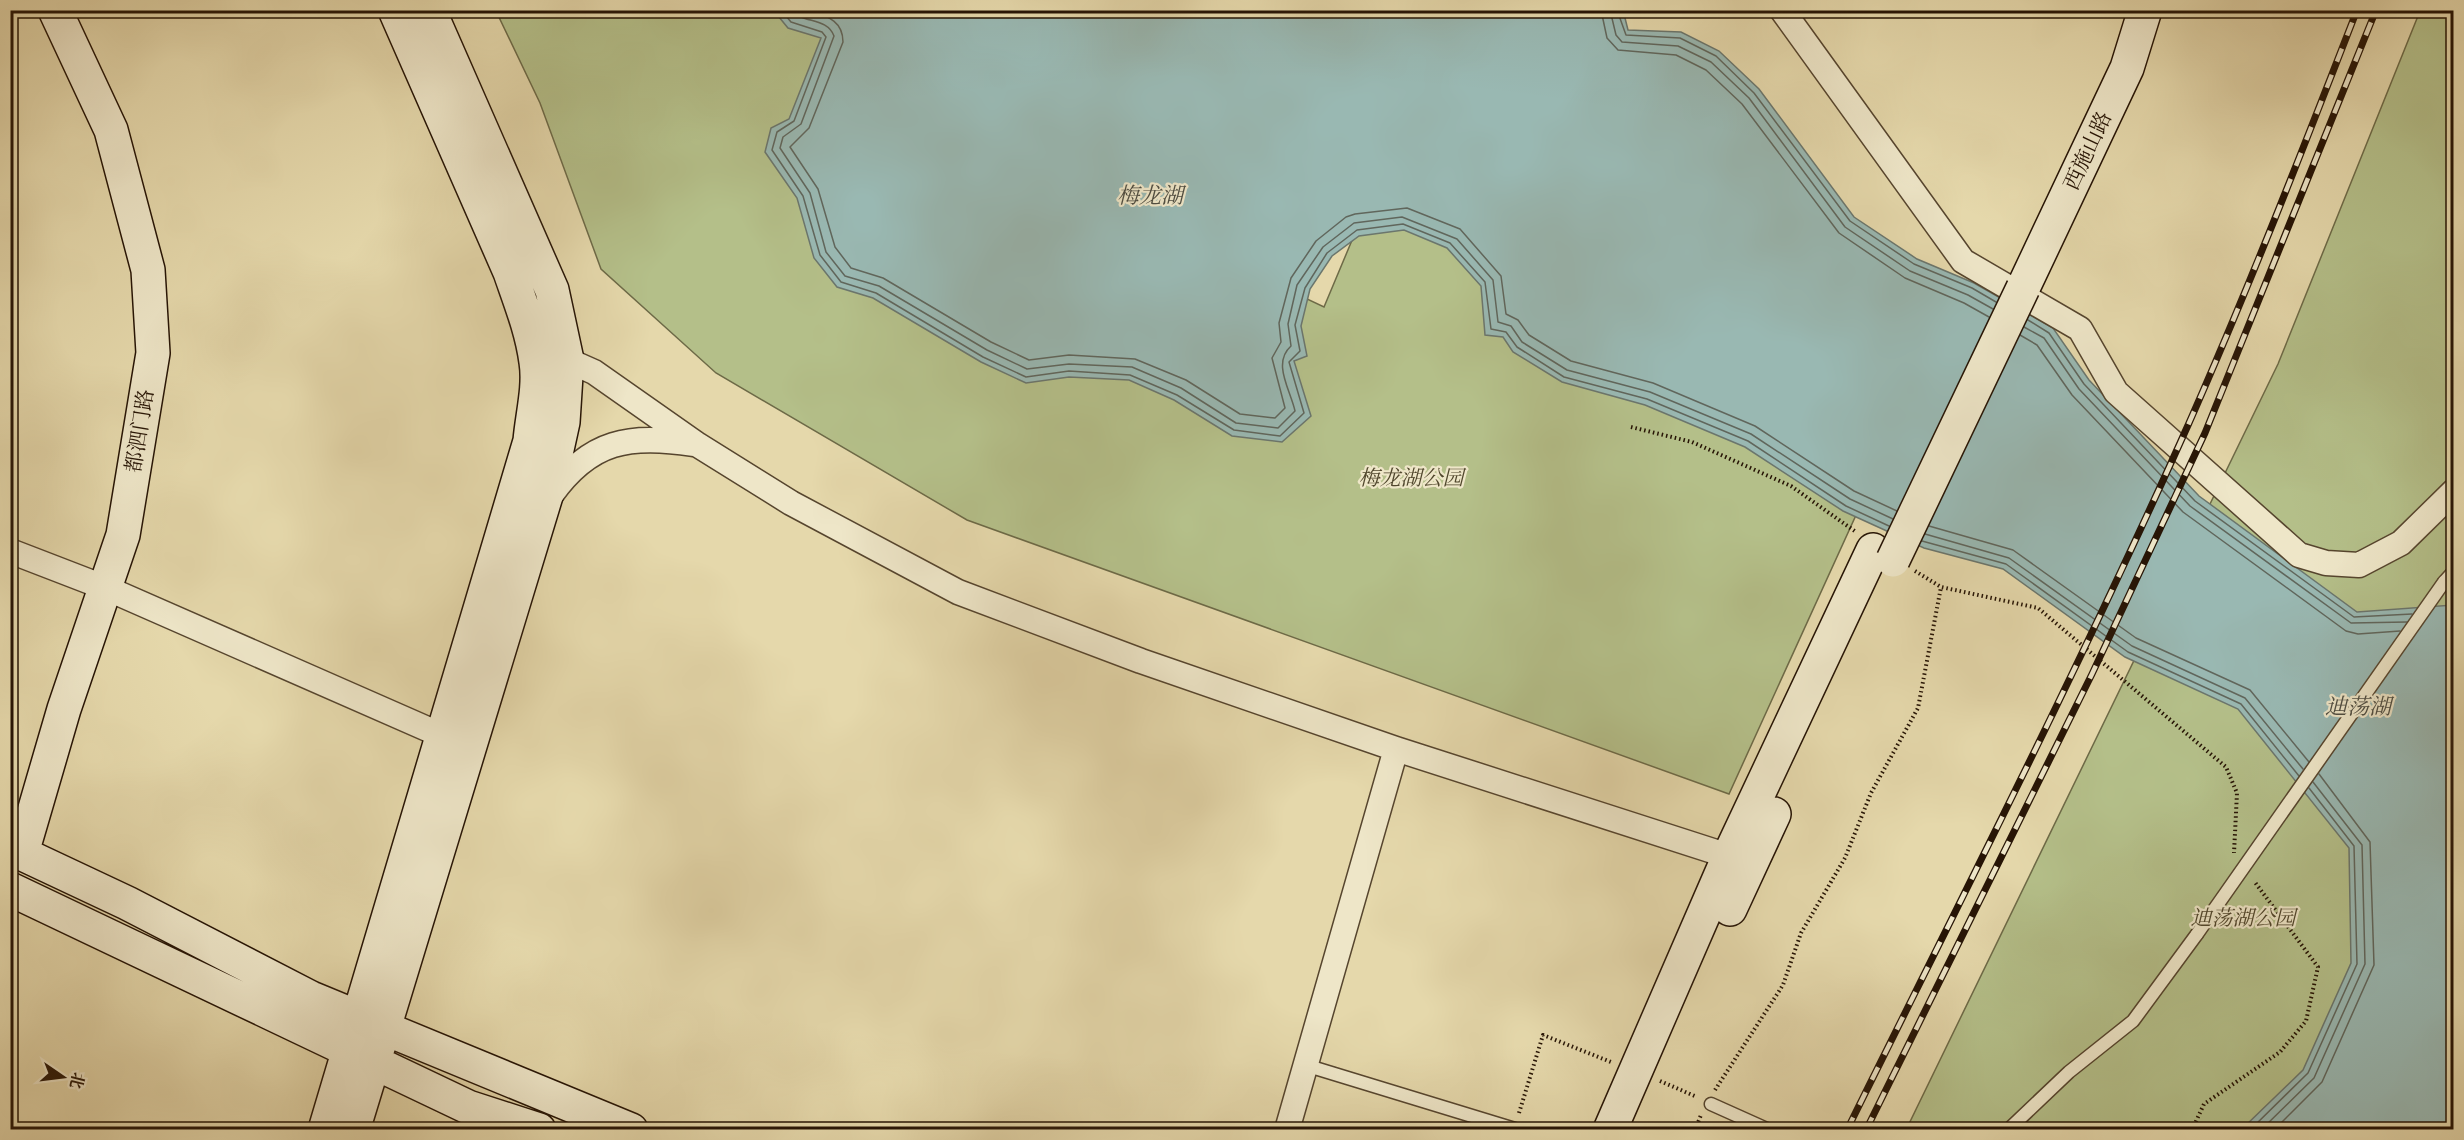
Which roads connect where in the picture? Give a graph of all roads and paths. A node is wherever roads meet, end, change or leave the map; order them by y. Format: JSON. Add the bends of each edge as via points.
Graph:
{"nodes":[{"id":1,"x":54,"y":10,"type":"edge"},
{"id":2,"x":395,"y":10,"type":"edge"},
{"id":3,"x":429,"y":10,"type":"edge"},
{"id":4,"x":1782,"y":10,"type":"edge"},
{"id":5,"x":2127,"y":10,"type":"edge"},
{"id":6,"x":2145,"y":10,"type":"edge"},
{"id":7,"x":2013,"y":285,"type":"junction"},
{"id":8,"x":552,"y":361,"type":"junction"},
{"id":9,"x":1632,"y":427,"type":"dead end"},
{"id":10,"x":698,"y":445,"type":"junction"},
{"id":11,"x":2454,"y":491,"type":"edge"},
{"id":12,"x":542,"y":507,"type":"junction"},
{"id":13,"x":10,"y":551,"type":"edge"},
{"id":14,"x":1885,"y":554,"type":"junction"},
{"id":15,"x":2454,"y":571,"type":"edge"},
{"id":16,"x":1941,"y":587,"type":"junction"},
{"id":17,"x":106,"y":588,"type":"junction"},
{"id":18,"x":441,"y":735,"type":"junction"},
{"id":19,"x":1396,"y":749,"type":"junction"},
{"id":20,"x":16,"y":850,"type":"edge"},
{"id":21,"x":1740,"y":860,"type":"junction"},
{"id":22,"x":2241,"y":863,"type":"dead end"},
{"id":23,"x":2248,"y":872,"type":"dead end"},
{"id":24,"x":10,"y":884,"type":"edge"},
{"id":25,"x":10,"y":889,"type":"edge"},
{"id":26,"x":372,"y":1023,"type":"junction"},
{"id":27,"x":1543,"y":1035,"type":"dead end"},
{"id":28,"x":362,"y":1056,"type":"junction"},
{"id":29,"x":1305,"y":1065,"type":"junction"},
{"id":30,"x":1712,"y":1100,"type":"joint"},
{"id":31,"x":1702,"y":1114,"type":"dead end"},
{"id":32,"x":1517,"y":1129,"type":"edge"},
{"id":33,"x":325,"y":1130,"type":"edge"},
{"id":34,"x":353,"y":1130,"type":"edge"},
{"id":35,"x":539,"y":1130,"type":"edge"},
{"id":36,"x":631,"y":1130,"type":"edge"},
{"id":37,"x":1287,"y":1130,"type":"edge"},
{"id":38,"x":1610,"y":1130,"type":"edge"},
{"id":39,"x":1631,"y":1130,"type":"edge"},
{"id":40,"x":1695,"y":1130,"type":"edge"},
{"id":41,"x":1769,"y":1130,"type":"edge"},
{"id":42,"x":2008,"y":1130,"type":"edge"},
{"id":43,"x":2106,"y":1130,"type":"edge"},
{"id":44,"x":2120,"y":1130,"type":"edge"},
{"id":45,"x":2192,"y":1130,"type":"edge"}],
"edges":[{"from":1,"to":17,"type":"street","name":"都泗门路","via":[[111,130],[148,270],[153,353],[123,536]]},
{"from":2,"to":8,"type":"street"},
{"from":3,"to":8,"type":"street","via":[[552,290]]},
{"from":4,"to":11,"type":"street","via":[[1963,261],[2080,329],[2116,392],[2299,555],[2326,563],[2359,565],[2401,543]]},
{"from":5,"to":7,"type":"street","name":"西施山路","via":[[2111,62]]},
{"from":6,"to":7,"type":"street","name":"西施山路","via":[[2127,68]]},
{"from":7,"to":14,"type":"street","bridge":true},
{"from":8,"to":10,"type":"street","via":[[594,372]]},
{"from":8,"to":12,"type":"street","via":[[563,422]]},
{"from":8,"to":18,"type":"street"},
{"from":9,"to":14,"type":"path","via":[[1692,442],[1791,486]]},
{"from":10,"to":12,"type":"street","via":[[657,438],[627,441],[596,452],[568,470]]},
{"from":10,"to":19,"type":"street","via":[[791,503],[958,592],[1141,662]]},
{"from":12,"to":26,"type":"street"},
{"from":13,"to":17,"type":"street"},
{"from":14,"to":16,"type":"path"},
{"from":14,"to":21,"type":"street"},
{"from":15,"to":42,"type":"lane","bridge":true,"via":[[2133,1021],[2069,1072]]},
{"from":16,"to":22,"type":"path","via":[[2038,608],[2226,767],[2237,792],[2234,854]]},
{"from":16,"to":30,"type":"path","via":[[1918,708],[1871,793],[1845,858],[1801,933],[1783,985]]},
{"from":17,"to":18,"type":"street"},
{"from":17,"to":20,"type":"street","name":"都泗门路"},
{"from":18,"to":26,"type":"street"},
{"from":19,"to":21,"type":"street"},
{"from":19,"to":29,"type":"street"},
{"from":20,"to":24,"type":"street"},
{"from":20,"to":26,"type":"street","via":[[311,998]]},
{"from":21,"to":38,"type":"street"},
{"from":21,"to":39,"type":"street"},
{"from":23,"to":45,"type":"path","via":[[2318,967],[2306,1021],[2280,1052],[2204,1104]]},
{"from":25,"to":28,"type":"street"},
{"from":26,"to":28,"type":"street"},
{"from":26,"to":36,"type":"street"},
{"from":27,"to":32,"type":"path"},
{"from":28,"to":33,"type":"street"},
{"from":28,"to":34,"type":"street"},
{"from":28,"to":35,"type":"street","via":[[468,1107]]},
{"from":29,"to":32,"type":"lane"},
{"from":29,"to":37,"type":"street"},
{"from":30,"to":41,"type":"lane"},
{"from":31,"to":40,"type":"path"},
{"from":43,"to":44,"type":"path","via":[[2109,1124]]}]}
